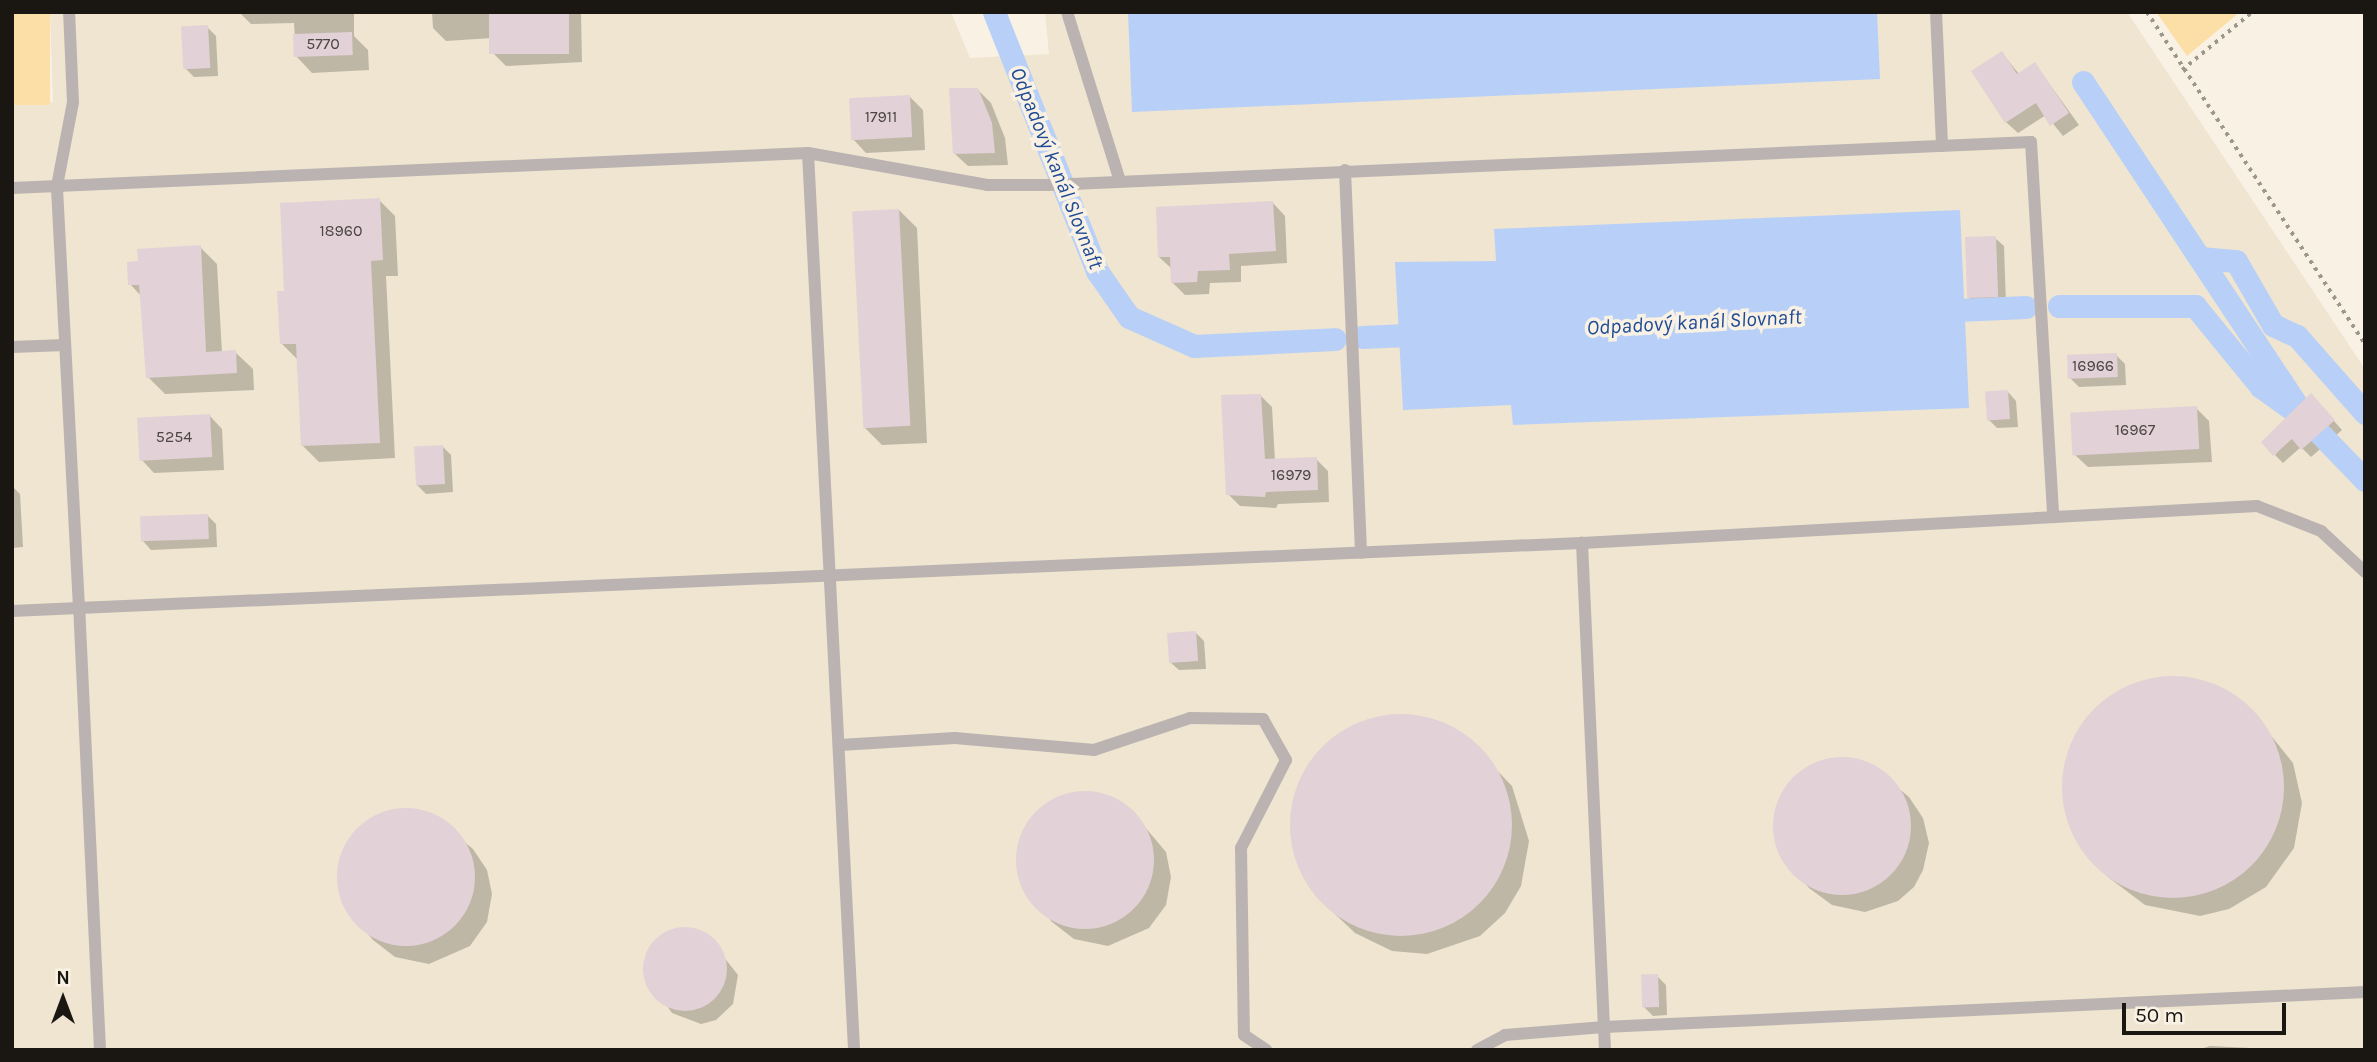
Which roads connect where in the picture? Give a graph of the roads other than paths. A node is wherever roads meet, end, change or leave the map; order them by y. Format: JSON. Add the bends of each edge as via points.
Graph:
{"nodes":[{"id":1,"x":69,"y":12,"type":"edge"},
{"id":2,"x":1067,"y":12,"type":"edge"},
{"id":3,"x":1936,"y":12,"type":"edge"},
{"id":4,"x":1942,"y":146,"type":"junction"},
{"id":5,"x":808,"y":153,"type":"junction"},
{"id":6,"x":1345,"y":170,"type":"junction"},
{"id":7,"x":1121,"y":181,"type":"junction"},
{"id":8,"x":57,"y":186,"type":"junction"},
{"id":9,"x":12,"y":188,"type":"edge"},
{"id":10,"x":65,"y":345,"type":"junction"},
{"id":11,"x":12,"y":347,"type":"edge"},
{"id":12,"x":2053,"y":517,"type":"junction"},
{"id":13,"x":1582,"y":543,"type":"junction"},
{"id":14,"x":1361,"y":553,"type":"junction"},
{"id":15,"x":2365,"y":572,"type":"edge"},
{"id":16,"x":832,"y":576,"type":"junction"},
{"id":17,"x":79,"y":608,"type":"junction"},
{"id":18,"x":12,"y":611,"type":"edge"},
{"id":19,"x":840,"y":745,"type":"junction"},
{"id":20,"x":2365,"y":992,"type":"edge"},
{"id":21,"x":1604,"y":1027,"type":"junction"},
{"id":22,"x":100,"y":1050,"type":"edge"},
{"id":23,"x":854,"y":1050,"type":"edge"},
{"id":24,"x":1266,"y":1050,"type":"edge"},
{"id":25,"x":1477,"y":1050,"type":"edge"},
{"id":26,"x":1605,"y":1050,"type":"edge"}],
"edges":[{"from":1,"to":8,"type":"lane","via":[[73,102]]},
{"from":2,"to":7,"type":"lane"},
{"from":3,"to":4,"type":"lane"},
{"from":4,"to":6,"type":"lane"},
{"from":4,"to":12,"type":"lane","via":[[2032,142]]},
{"from":5,"to":7,"type":"lane","via":[[987,185]]},
{"from":5,"to":8,"type":"lane"},
{"from":5,"to":16,"type":"lane"},
{"from":6,"to":7,"type":"lane"},
{"from":6,"to":14,"type":"lane"},
{"from":8,"to":9,"type":"lane"},
{"from":8,"to":10,"type":"lane"},
{"from":10,"to":11,"type":"lane"},
{"from":10,"to":17,"type":"lane"},
{"from":12,"to":13,"type":"lane"},
{"from":12,"to":15,"type":"lane","via":[[2257,506],[2321,531]]},
{"from":13,"to":14,"type":"lane"},
{"from":13,"to":21,"type":"lane"},
{"from":14,"to":16,"type":"lane"},
{"from":16,"to":17,"type":"lane"},
{"from":16,"to":19,"type":"lane"},
{"from":17,"to":18,"type":"lane"},
{"from":17,"to":22,"type":"lane"},
{"from":19,"to":23,"type":"lane"},
{"from":19,"to":24,"type":"lane","via":[[955,738],[1094,750],[1190,718],[1263,719],[1286,760],[1241,848],[1244,1035]]},
{"from":20,"to":21,"type":"lane"},
{"from":21,"to":25,"type":"lane","via":[[1505,1035]]},
{"from":21,"to":26,"type":"lane"}]}
